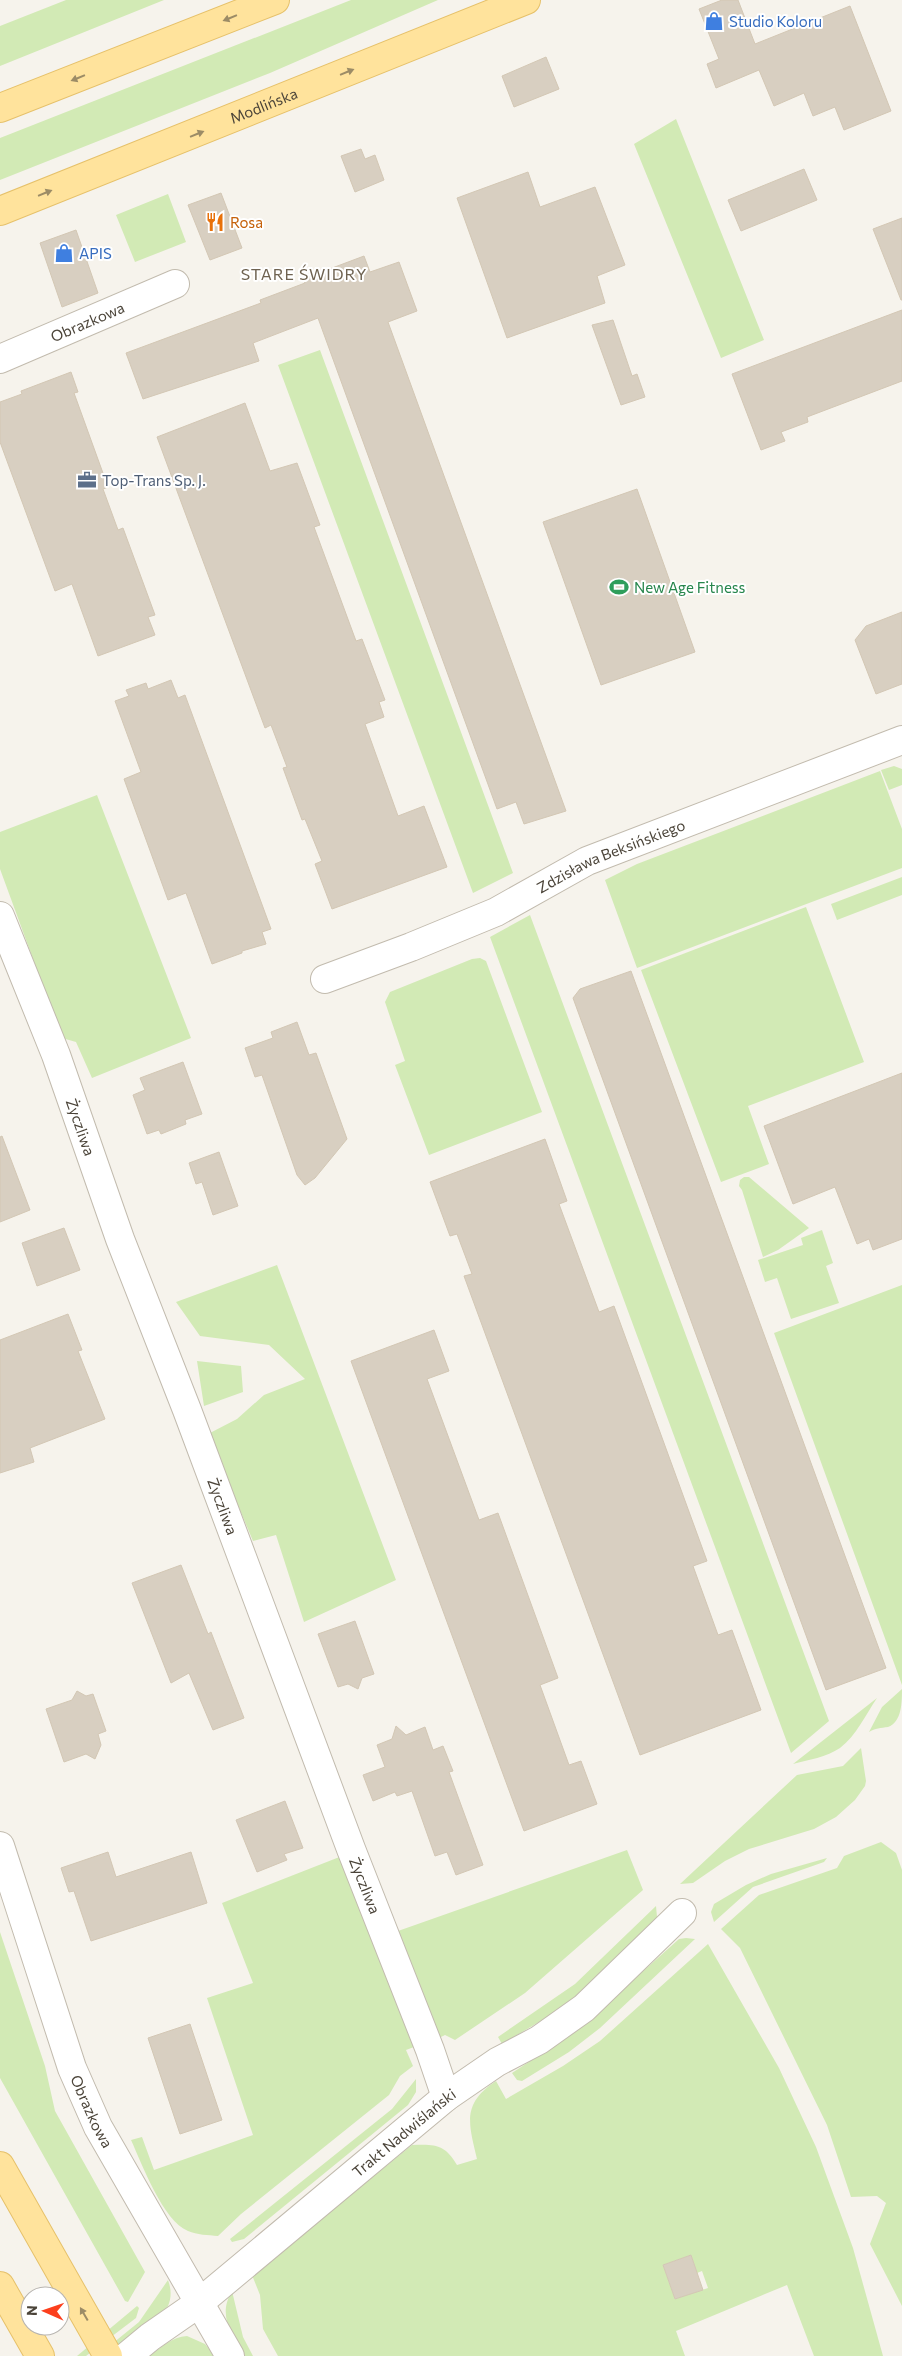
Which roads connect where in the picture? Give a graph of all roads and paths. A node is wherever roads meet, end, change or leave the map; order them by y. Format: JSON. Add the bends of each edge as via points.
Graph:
{"nodes":[{"id":1,"x":275,"y":0,"type":"edge"},
{"id":2,"x":526,"y":0,"type":"edge"},
{"id":3,"x":0,"y":108,"type":"edge"},
{"id":4,"x":0,"y":211,"type":"edge"},
{"id":5,"x":175,"y":284,"type":"dead end"},
{"id":6,"x":0,"y":359,"type":"edge"},
{"id":7,"x":902,"y":740,"type":"edge"},
{"id":8,"x":0,"y":916,"type":"edge"},
{"id":9,"x":325,"y":980,"type":"dead end"},
{"id":10,"x":0,"y":1846,"type":"edge"},
{"id":11,"x":682,"y":1913,"type":"dead end"},
{"id":12,"x":446,"y":2097,"type":"junction"},
{"id":13,"x":0,"y":2166,"type":"edge"},
{"id":14,"x":0,"y":2286,"type":"edge"},
{"id":15,"x":198,"y":2303,"type":"junction"},
{"id":16,"x":40,"y":2356,"type":"edge"},
{"id":17,"x":108,"y":2356,"type":"edge"},
{"id":18,"x":127,"y":2356,"type":"edge"},
{"id":19,"x":230,"y":2356,"type":"edge"}],
"edges":[{"from":1,"to":3,"type":"main road","one_way":true},
{"from":4,"to":2,"type":"main road","name":"Modlińska","one_way":true},
{"from":5,"to":6,"type":"street","name":"Obrazkowa"},
{"from":7,"to":9,"type":"street","name":"Zdzisława Beksińskiego","via":[[595,857],[496,912]]},
{"from":8,"to":12,"type":"street","name":"Życzliwa","via":[[56,1055],[120,1239]]},
{"from":10,"to":15,"type":"street","name":"Obrazkowa","via":[[72,2068],[98,2127]]},
{"from":11,"to":12,"type":"street","name":"Trakt Nadwiślański","via":[[584,2008],[539,2040],[497,2062]]},
{"from":12,"to":15,"type":"street","name":"Trakt Nadwiślański"},
{"from":17,"to":13,"type":"main road","one_way":true},
{"from":14,"to":16,"type":"main road"},
{"from":15,"to":18,"type":"street","name":"Trakt Nadwiślański"},
{"from":15,"to":19,"type":"street","name":"Obrazkowa"}]}
